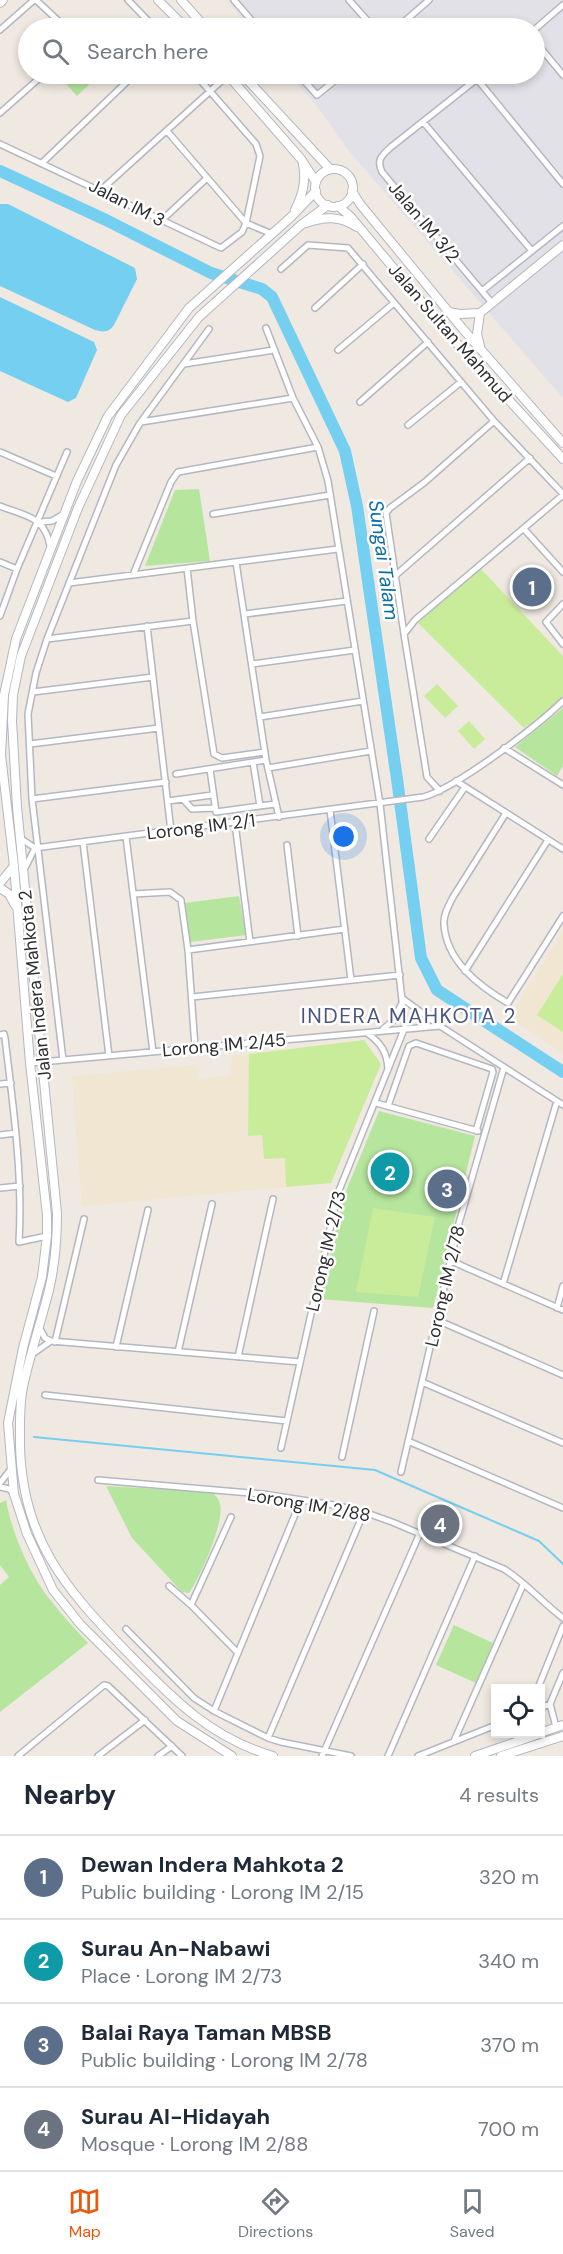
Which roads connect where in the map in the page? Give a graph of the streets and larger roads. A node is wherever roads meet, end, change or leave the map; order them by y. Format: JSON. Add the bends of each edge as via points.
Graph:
{"nodes":[{"id":1,"x":35,"y":0,"type":"edge"},
{"id":2,"x":128,"y":0,"type":"edge"},
{"id":3,"x":158,"y":0,"type":"edge"},
{"id":4,"x":181,"y":0,"type":"edge"},
{"id":5,"x":192,"y":0,"type":"edge"},
{"id":6,"x":234,"y":0,"type":"edge"},
{"id":7,"x":349,"y":0,"type":"edge"},
{"id":8,"x":429,"y":0,"type":"edge"},
{"id":9,"x":563,"y":5,"type":"edge"},
{"id":10,"x":193,"y":13,"type":"junction"},
{"id":11,"x":55,"y":18,"type":"edge"},
{"id":12,"x":145,"y":18,"type":"edge"},
{"id":13,"x":176,"y":18,"type":"edge"},
{"id":14,"x":197,"y":18,"type":"edge"},
{"id":15,"x":249,"y":18,"type":"edge"},
{"id":16,"x":365,"y":18,"type":"edge"},
{"id":17,"x":408,"y":18,"type":"edge"},
{"id":18,"x":545,"y":21,"type":"edge"},
{"id":19,"x":0,"y":30,"type":"edge"},
{"id":20,"x":545,"y":53,"type":"edge"},
{"id":21,"x":563,"y":75,"type":"edge"},
{"id":22,"x":32,"y":84,"type":"edge"},
{"id":23,"x":124,"y":84,"type":"edge"},
{"id":24,"x":204,"y":84,"type":"edge"},
{"id":25,"x":217,"y":84,"type":"edge"},
{"id":26,"x":236,"y":84,"type":"edge"},
{"id":27,"x":251,"y":84,"type":"edge"},
{"id":28,"x":307,"y":84,"type":"edge"},
{"id":29,"x":331,"y":84,"type":"edge"},
{"id":30,"x":471,"y":84,"type":"edge"},
{"id":31,"x":481,"y":84,"type":"edge"},
{"id":32,"x":210,"y":91,"type":"junction"},
{"id":33,"x":0,"y":112,"type":"edge"},
{"id":34,"x":424,"y":123,"type":"junction"},
{"id":35,"x":167,"y":131,"type":"junction"},
{"id":36,"x":0,"y":144,"type":"edge"},
{"id":37,"x":301,"y":159,"type":"junction"},
{"id":38,"x":43,"y":162,"type":"junction"},
{"id":39,"x":330,"y":169,"type":"junction"},
{"id":40,"x":206,"y":179,"type":"junction"},
{"id":41,"x":316,"y":182,"type":"junction"},
{"id":42,"x":563,"y":184,"type":"edge"},
{"id":43,"x":101,"y":190,"type":"junction"},
{"id":44,"x":316,"y":191,"type":"junction"},
{"id":45,"x":352,"y":191,"type":"junction"},
{"id":46,"x":328,"y":205,"type":"junction"},
{"id":47,"x":338,"y":206,"type":"junction"},
{"id":48,"x":291,"y":216,"type":"junction"},
{"id":49,"x":160,"y":221,"type":"junction"},
{"id":50,"x":246,"y":223,"type":"junction"},
{"id":51,"x":301,"y":225,"type":"junction"},
{"id":52,"x":563,"y":226,"type":"edge"},
{"id":53,"x":361,"y":230,"type":"junction"},
{"id":54,"x":272,"y":234,"type":"junction"},
{"id":55,"x":563,"y":245,"type":"edge"},
{"id":56,"x":532,"y":251,"type":"junction"},
{"id":57,"x":363,"y":264,"type":"junction"},
{"id":58,"x":281,"y":269,"type":"dead end"},
{"id":59,"x":482,"y":291,"type":"junction"},
{"id":60,"x":394,"y":303,"type":"junction"},
{"id":61,"x":492,"y":303,"type":"junction"},
{"id":62,"x":315,"y":308,"type":"dead end"},
{"id":63,"x":448,"y":312,"type":"junction"},
{"id":64,"x":480,"y":313,"type":"junction"},
{"id":65,"x":210,"y":328,"type":"dead end"},
{"id":66,"x":266,"y":328,"type":"dead end"},
{"id":67,"x":428,"y":342,"type":"junction"},
{"id":68,"x":480,"y":349,"type":"junction"},
{"id":69,"x":274,"y":350,"type":"junction"},
{"id":70,"x":338,"y":350,"type":"dead end"},
{"id":71,"x":184,"y":364,"type":"junction"},
{"id":72,"x":461,"y":382,"type":"junction"},
{"id":73,"x":293,"y":398,"type":"junction"},
{"id":74,"x":360,"y":402,"type":"dead end"},
{"id":75,"x":494,"y":421,"type":"junction"},
{"id":76,"x":140,"y":423,"type":"junction"},
{"id":77,"x":408,"y":425,"type":"dead end"},
{"id":78,"x":563,"y":443,"type":"edge"},
{"id":79,"x":318,"y":447,"type":"junction"},
{"id":80,"x":0,"y":452,"type":"edge"},
{"id":81,"x":68,"y":452,"type":"dead end"},
{"id":82,"x":530,"y":458,"type":"junction"},
{"id":83,"x":563,"y":459,"type":"edge"},
{"id":84,"x":56,"y":476,"type":"junction"},
{"id":85,"x":563,"y":494,"type":"edge"},
{"id":86,"x":330,"y":495,"type":"junction"},
{"id":87,"x":0,"y":506,"type":"edge"},
{"id":88,"x":64,"y":514,"type":"junction"},
{"id":89,"x":213,"y":514,"type":"dead end"},
{"id":90,"x":39,"y":522,"type":"junction"},
{"id":91,"x":524,"y":529,"type":"junction"},
{"id":92,"x":50,"y":546,"type":"junction"},
{"id":93,"x":338,"y":549,"type":"junction"},
{"id":94,"x":0,"y":562,"type":"edge"},
{"id":95,"x":236,"y":562,"type":"junction"},
{"id":96,"x":187,"y":568,"type":"junction"},
{"id":97,"x":17,"y":569,"type":"junction"},
{"id":98,"x":563,"y":572,"type":"edge"},
{"id":99,"x":133,"y":575,"type":"junction"},
{"id":100,"x":396,"y":575,"type":"junction"},
{"id":101,"x":69,"y":583,"type":"junction"},
{"id":102,"x":347,"y":601,"type":"junction"},
{"id":103,"x":563,"y":604,"type":"edge"},
{"id":104,"x":245,"y":614,"type":"junction"},
{"id":105,"x":0,"y":616,"type":"edge"},
{"id":106,"x":193,"y":621,"type":"junction"},
{"id":107,"x":147,"y":626,"type":"junction"},
{"id":108,"x":404,"y":634,"type":"junction"},
{"id":109,"x":47,"y":639,"type":"junction"},
{"id":110,"x":563,"y":644,"type":"edge"},
{"id":111,"x":355,"y":650,"type":"junction"},
{"id":112,"x":252,"y":664,"type":"junction"},
{"id":113,"x":153,"y":677,"type":"junction"},
{"id":114,"x":33,"y":692,"type":"junction"},
{"id":115,"x":363,"y":701,"type":"junction"},
{"id":116,"x":563,"y":701,"type":"edge"},
{"id":117,"x":260,"y":717,"type":"junction"},
{"id":118,"x":159,"y":728,"type":"junction"},
{"id":119,"x":30,"y":744,"type":"junction"},
{"id":120,"x":504,"y":748,"type":"junction"},
{"id":121,"x":371,"y":751,"type":"junction"},
{"id":122,"x":265,"y":752,"type":"junction"},
{"id":123,"x":1,"y":755,"type":"edge"},
{"id":124,"x":13,"y":755,"type":"junction"},
{"id":125,"x":266,"y":760,"type":"junction"},
{"id":126,"x":253,"y":762,"type":"junction"},
{"id":127,"x":268,"y":768,"type":"junction"},
{"id":128,"x":210,"y":769,"type":"junction"},
{"id":129,"x":176,"y":774,"type":"dead end"},
{"id":130,"x":456,"y":781,"type":"junction"},
{"id":131,"x":166,"y":782,"type":"junction"},
{"id":132,"x":563,"y":785,"type":"edge"},
{"id":133,"x":465,"y":787,"type":"junction"},
{"id":134,"x":440,"y":791,"type":"junction"},
{"id":135,"x":212,"y":795,"type":"junction"},
{"id":136,"x":32,"y":799,"type":"junction"},
{"id":137,"x":183,"y":799,"type":"junction"},
{"id":138,"x":168,"y":801,"type":"junction"},
{"id":139,"x":275,"y":804,"type":"junction"},
{"id":140,"x":382,"y":804,"type":"junction"},
{"id":141,"x":260,"y":806,"type":"junction"},
{"id":142,"x":214,"y":808,"type":"junction"},
{"id":143,"x":330,"y":810,"type":"junction"},
{"id":144,"x":506,"y":813,"type":"junction"},
{"id":145,"x":279,"y":817,"type":"junction"},
{"id":146,"x":235,"y":823,"type":"junction"},
{"id":147,"x":171,"y":831,"type":"junction"},
{"id":148,"x":20,"y":837,"type":"junction"},
{"id":149,"x":126,"y":837,"type":"junction"},
{"id":150,"x":429,"y":838,"type":"dead end"},
{"id":151,"x":548,"y":840,"type":"junction"},
{"id":152,"x":83,"y":842,"type":"junction"},
{"id":153,"x":286,"y":845,"type":"dead end"},
{"id":154,"x":37,"y":848,"type":"junction"},
{"id":155,"x":563,"y":849,"type":"edge"},
{"id":156,"x":14,"y":866,"type":"junction"},
{"id":157,"x":24,"y":870,"type":"junction"},
{"id":158,"x":0,"y":883,"type":"edge"},
{"id":159,"x":0,"y":888,"type":"edge"},
{"id":160,"x":133,"y":894,"type":"junction"},
{"id":161,"x":17,"y":909,"type":"junction"},
{"id":162,"x":563,"y":916,"type":"edge"},
{"id":163,"x":345,"y":929,"type":"junction"},
{"id":164,"x":298,"y":936,"type":"junction"},
{"id":165,"x":250,"y":942,"type":"junction"},
{"id":166,"x":189,"y":950,"type":"junction"},
{"id":167,"x":465,"y":971,"type":"junction"},
{"id":168,"x":400,"y":975,"type":"junction"},
{"id":169,"x":351,"y":980,"type":"junction"},
{"id":170,"x":192,"y":997,"type":"junction"},
{"id":171,"x":403,"y":999,"type":"junction"},
{"id":172,"x":440,"y":1026,"type":"junction"},
{"id":173,"x":405,"y":1027,"type":"junction"},
{"id":174,"x":380,"y":1030,"type":"junction"},
{"id":175,"x":367,"y":1033,"type":"junction"},
{"id":176,"x":2,"y":1034,"type":"edge"},
{"id":177,"x":195,"y":1047,"type":"junction"},
{"id":178,"x":153,"y":1052,"type":"junction"},
{"id":179,"x":109,"y":1056,"type":"junction"},
{"id":180,"x":63,"y":1060,"type":"junction"},
{"id":181,"x":43,"y":1061,"type":"junction"},
{"id":182,"x":30,"y":1063,"type":"junction"},
{"id":183,"x":504,"y":1067,"type":"junction"},
{"id":184,"x":388,"y":1071,"type":"junction"},
{"id":185,"x":11,"y":1083,"type":"junction"},
{"id":186,"x":0,"y":1084,"type":"edge"},
{"id":187,"x":376,"y":1103,"type":"junction"},
{"id":188,"x":560,"y":1103,"type":"edge"},
{"id":189,"x":388,"y":1106,"type":"junction"},
{"id":190,"x":476,"y":1131,"type":"junction"},
{"id":191,"x":16,"y":1133,"type":"junction"},
{"id":192,"x":485,"y":1133,"type":"junction"},
{"id":193,"x":0,"y":1135,"type":"edge"},
{"id":194,"x":20,"y":1186,"type":"junction"},
{"id":195,"x":0,"y":1188,"type":"edge"},
{"id":196,"x":273,"y":1199,"type":"dead end"},
{"id":197,"x":212,"y":1204,"type":"dead end"},
{"id":198,"x":148,"y":1210,"type":"dead end"},
{"id":199,"x":84,"y":1219,"type":"dead end"},
{"id":200,"x":47,"y":1236,"type":"junction"},
{"id":201,"x":451,"y":1261,"type":"junction"},
{"id":202,"x":503,"y":1284,"type":"junction"},
{"id":203,"x":563,"y":1286,"type":"edge"},
{"id":204,"x":560,"y":1309,"type":"edge"},
{"id":205,"x":374,"y":1311,"type":"dead end"},
{"id":206,"x":437,"y":1320,"type":"junction"},
{"id":207,"x":39,"y":1326,"type":"junction"},
{"id":208,"x":53,"y":1342,"type":"junction"},
{"id":209,"x":116,"y":1347,"type":"junction"},
{"id":210,"x":178,"y":1352,"type":"junction"},
{"id":211,"x":31,"y":1355,"type":"junction"},
{"id":212,"x":238,"y":1357,"type":"junction"},
{"id":213,"x":300,"y":1362,"type":"junction"},
{"id":214,"x":563,"y":1375,"type":"edge"},
{"id":215,"x":422,"y":1382,"type":"junction"},
{"id":216,"x":45,"y":1395,"type":"dead end"},
{"id":217,"x":287,"y":1421,"type":"junction"},
{"id":218,"x":408,"y":1441,"type":"junction"},
{"id":219,"x":563,"y":1443,"type":"edge"},
{"id":220,"x":281,"y":1448,"type":"dead end"},
{"id":221,"x":342,"y":1457,"type":"dead end"},
{"id":222,"x":11,"y":1469,"type":"junction"},
{"id":223,"x":401,"y":1472,"type":"dead end"},
{"id":224,"x":98,"y":1480,"type":"dead end"},
{"id":225,"x":0,"y":1485,"type":"edge"},
{"id":226,"x":14,"y":1494,"type":"junction"},
{"id":227,"x":301,"y":1500,"type":"junction"},
{"id":228,"x":563,"y":1508,"type":"edge"},
{"id":229,"x":364,"y":1512,"type":"junction"},
{"id":230,"x":231,"y":1517,"type":"dead end"},
{"id":231,"x":420,"y":1533,"type":"junction"},
{"id":232,"x":475,"y":1556,"type":"junction"},
{"id":233,"x":523,"y":1585,"type":"junction"},
{"id":234,"x":169,"y":1586,"type":"dead end"},
{"id":235,"x":191,"y":1605,"type":"junction"},
{"id":236,"x":563,"y":1618,"type":"edge"},
{"id":237,"x":563,"y":1626,"type":"edge"},
{"id":238,"x":126,"y":1629,"type":"dead end"},
{"id":239,"x":238,"y":1653,"type":"junction"},
{"id":240,"x":563,"y":1672,"type":"edge"},
{"id":241,"x":540,"y":1684,"type":"edge"},
{"id":242,"x":550,"y":1704,"type":"junction"},
{"id":243,"x":545,"y":1706,"type":"edge"},
{"id":244,"x":214,"y":1711,"type":"junction"},
{"id":245,"x":144,"y":1720,"type":"junction"},
{"id":246,"x":559,"y":1726,"type":"edge"},
{"id":247,"x":491,"y":1727,"type":"edge"},
{"id":248,"x":563,"y":1736,"type":"edge"},
{"id":249,"x":268,"y":1738,"type":"junction"},
{"id":250,"x":525,"y":1738,"type":"edge"},
{"id":251,"x":454,"y":1741,"type":"junction"},
{"id":252,"x":172,"y":1746,"type":"junction"},
{"id":253,"x":323,"y":1754,"type":"edge"},
{"id":254,"x":18,"y":1756,"type":"edge"},
{"id":255,"x":98,"y":1756,"type":"edge"},
{"id":256,"x":158,"y":1756,"type":"edge"},
{"id":257,"x":182,"y":1756,"type":"edge"},
{"id":258,"x":232,"y":1756,"type":"edge"},
{"id":259,"x":273,"y":1756,"type":"edge"},
{"id":260,"x":351,"y":1756,"type":"edge"},
{"id":261,"x":388,"y":1756,"type":"edge"},
{"id":262,"x":418,"y":1756,"type":"edge"},
{"id":263,"x":475,"y":1756,"type":"edge"},
{"id":264,"x":501,"y":1756,"type":"edge"}],
"edges":[{"from":1,"to":11,"type":"street"},
{"from":1,"to":19,"type":"street"},
{"from":2,"to":12,"type":"street"},
{"from":3,"to":13,"type":"street"},
{"from":4,"to":10,"type":"street"},
{"from":5,"to":10,"type":"street"},
{"from":6,"to":15,"type":"street"},
{"from":7,"to":16,"type":"street"},
{"from":8,"to":17,"type":"street"},
{"from":9,"to":18,"type":"street"},
{"from":10,"to":14,"type":"street"},
{"from":20,"to":21,"type":"street"},
{"from":22,"to":33,"type":"street"},
{"from":23,"to":38,"type":"street"},
{"from":24,"to":32,"type":"street"},
{"from":25,"to":32,"type":"street"},
{"from":26,"to":37,"type":"street"},
{"from":27,"to":39,"type":"street"},
{"from":28,"to":29,"type":"street","via":[[317,95]]},
{"from":30,"to":34,"type":"street","name":"Jalan IM 3/2"},
{"from":31,"to":42,"type":"street"},
{"from":32,"to":35,"type":"street"},
{"from":32,"to":50,"type":"street","via":[[260,151]]},
{"from":34,"to":56,"type":"street"},
{"from":34,"to":59,"type":"street","name":"Jalan IM 3/2","via":[[382,155],[380,167]]},
{"from":35,"to":40,"type":"street"},
{"from":35,"to":43,"type":"street"},
{"from":36,"to":38,"type":"street","name":"Jalan IM 3"},
{"from":37,"to":41,"type":"street"},
{"from":37,"to":48,"type":"street","via":[[303,195]]},
{"from":38,"to":43,"type":"street","name":"Jalan IM 3"},
{"from":39,"to":41,"type":"street"},
{"from":39,"to":45,"type":"street","via":[[347,174]]},
{"from":40,"to":49,"type":"street"},
{"from":40,"to":50,"type":"street"},
{"from":41,"to":44,"type":"street"},
{"from":43,"to":49,"type":"street","name":"Jalan IM 3"},
{"from":44,"to":46,"type":"street"},
{"from":44,"to":48,"type":"street","name":"Jalan Indera Mahkota 2"},
{"from":45,"to":47,"type":"street","via":[[347,201]]},
{"from":45,"to":63,"type":"street","name":"Jalan Sultan Mahmud"},
{"from":46,"to":47,"type":"street"},
{"from":46,"to":51,"type":"street","name":"Jalan Indera Mahkota 2"},
{"from":47,"to":53,"type":"street","name":"Jalan Sultan Mahmud"},
{"from":48,"to":54,"type":"street","name":"Jalan Indera Mahkota 2"},
{"from":49,"to":50,"type":"street","name":"Jalan IM 3","via":[[221,248],[242,232]]},
{"from":50,"to":54,"type":"street"},
{"from":51,"to":53,"type":"street","via":[[326,217],[339,218]]},
{"from":51,"to":124,"type":"street","name":"Jalan Indera Mahkota 2","via":[[199,317],[121,415],[78,508],[21,656],[13,695]]},
{"from":52,"to":56,"type":"street"},
{"from":53,"to":83,"type":"street","name":"Jalan Sultan Mahmud","via":[[459,346]]},
{"from":54,"to":88,"type":"street","name":"Jalan Indera Mahkota 2","via":[[189,308],[108,416]]},
{"from":55,"to":61,"type":"street"},
{"from":56,"to":59,"type":"street"},
{"from":57,"to":58,"type":"street","via":[[345,247],[308,245]]},
{"from":57,"to":60,"type":"street"},
{"from":57,"to":62,"type":"street"},
{"from":59,"to":61,"type":"street","name":"Jalan IM 3/2"},
{"from":60,"to":67,"type":"street"},
{"from":60,"to":70,"type":"street"},
{"from":61,"to":64,"type":"street"},
{"from":63,"to":64,"type":"street"},
{"from":63,"to":68,"type":"street","name":"Jalan Sultan Mahmud"},
{"from":64,"to":68,"type":"street"},
{"from":65,"to":71,"type":"street"},
{"from":66,"to":69,"type":"street"},
{"from":67,"to":72,"type":"street"},
{"from":67,"to":74,"type":"street"},
{"from":68,"to":78,"type":"street","name":"Jalan Sultan Mahmud"},
{"from":69,"to":71,"type":"street"},
{"from":69,"to":73,"type":"street"},
{"from":71,"to":76,"type":"street"},
{"from":72,"to":75,"type":"street"},
{"from":72,"to":77,"type":"street"},
{"from":73,"to":76,"type":"street"},
{"from":73,"to":79,"type":"street"},
{"from":75,"to":82,"type":"street"},
{"from":75,"to":100,"type":"street","via":[[390,508],[386,516]]},
{"from":76,"to":101,"type":"street","via":[[116,465]]},
{"from":79,"to":86,"type":"street"},
{"from":79,"to":99,"type":"street","via":[[178,472]]},
{"from":80,"to":84,"type":"street"},
{"from":81,"to":84,"type":"street"},
{"from":82,"to":85,"type":"street"},
{"from":82,"to":100,"type":"street"},
{"from":84,"to":90,"type":"street"},
{"from":85,"to":91,"type":"street"},
{"from":86,"to":89,"type":"street"},
{"from":86,"to":93,"type":"street"},
{"from":87,"to":90,"type":"street"},
{"from":88,"to":90,"type":"street","via":[[52,521]]},
{"from":88,"to":92,"type":"street","name":"Jalan Indera Mahkota 2"},
{"from":90,"to":92,"type":"street","via":[[47,532]]},
{"from":90,"to":97,"type":"street"},
{"from":91,"to":98,"type":"street"},
{"from":91,"to":108,"type":"street"},
{"from":92,"to":123,"type":"street","name":"Jalan Indera Mahkota 2","via":[[11,659],[4,695]]},
{"from":93,"to":95,"type":"street"},
{"from":93,"to":102,"type":"street"},
{"from":94,"to":97,"type":"street"},
{"from":95,"to":96,"type":"street"},
{"from":95,"to":104,"type":"street"},
{"from":96,"to":99,"type":"street"},
{"from":96,"to":106,"type":"street"},
{"from":97,"to":105,"type":"street"},
{"from":99,"to":101,"type":"street"},
{"from":100,"to":108,"type":"street"},
{"from":101,"to":109,"type":"street"},
{"from":102,"to":104,"type":"street"},
{"from":102,"to":111,"type":"street"},
{"from":103,"to":110,"type":"street","via":[[546,622]]},
{"from":104,"to":112,"type":"street"},
{"from":106,"to":107,"type":"street"},
{"from":106,"to":122,"type":"street","via":[[214,754],[222,758]]},
{"from":107,"to":109,"type":"street"},
{"from":107,"to":113,"type":"street"},
{"from":108,"to":134,"type":"street","via":[[428,777]]},
{"from":109,"to":114,"type":"street"},
{"from":111,"to":112,"type":"street"},
{"from":111,"to":115,"type":"street"},
{"from":112,"to":117,"type":"street"},
{"from":113,"to":114,"type":"street"},
{"from":113,"to":118,"type":"street"},
{"from":114,"to":119,"type":"street","via":[[28,714]]},
{"from":115,"to":117,"type":"street"},
{"from":115,"to":121,"type":"street"},
{"from":116,"to":120,"type":"street"},
{"from":117,"to":122,"type":"street"},
{"from":118,"to":119,"type":"street"},
{"from":118,"to":131,"type":"street"},
{"from":119,"to":136,"type":"street"},
{"from":120,"to":130,"type":"street"},
{"from":120,"to":132,"type":"street"},
{"from":121,"to":127,"type":"street"},
{"from":121,"to":140,"type":"street"},
{"from":122,"to":125,"type":"street"},
{"from":123,"to":124,"type":"street"},
{"from":123,"to":156,"type":"street","name":"Jalan Indera Mahkota 2"},
{"from":124,"to":148,"type":"street","name":"Jalan Indera Mahkota 2"},
{"from":125,"to":126,"type":"street"},
{"from":125,"to":127,"type":"street"},
{"from":126,"to":128,"type":"street"},
{"from":126,"to":141,"type":"street"},
{"from":127,"to":139,"type":"street"},
{"from":128,"to":129,"type":"street"},
{"from":128,"to":135,"type":"street"},
{"from":130,"to":133,"type":"street"},
{"from":130,"to":134,"type":"street"},
{"from":131,"to":136,"type":"street"},
{"from":131,"to":138,"type":"street"},
{"from":133,"to":144,"type":"street"},
{"from":133,"to":150,"type":"street"},
{"from":134,"to":140,"type":"street","name":"Lorong IM 2/1"},
{"from":135,"to":137,"type":"street"},
{"from":135,"to":142,"type":"street"},
{"from":136,"to":154,"type":"street"},
{"from":137,"to":138,"type":"street"},
{"from":137,"to":142,"type":"street","via":[[192,809]]},
{"from":138,"to":147,"type":"street"},
{"from":139,"to":141,"type":"street"},
{"from":139,"to":145,"type":"street"},
{"from":140,"to":143,"type":"street","name":"Lorong IM 2/1"},
{"from":140,"to":168,"type":"street"},
{"from":141,"to":142,"type":"street","via":[[216,812]]},
{"from":143,"to":145,"type":"street","name":"Lorong IM 2/1"},
{"from":143,"to":163,"type":"street"},
{"from":144,"to":151,"type":"street"},
{"from":144,"to":167,"type":"street","via":[[446,911],[449,947]]},
{"from":145,"to":146,"type":"street","name":"Lorong IM 2/1"},
{"from":146,"to":147,"type":"street","name":"Lorong IM 2/1"},
{"from":146,"to":165,"type":"street"},
{"from":147,"to":149,"type":"street","name":"Lorong IM 2/1"},
{"from":148,"to":154,"type":"street"},
{"from":148,"to":157,"type":"street","name":"Jalan Indera Mahkota 2"},
{"from":149,"to":152,"type":"street","name":"Lorong IM 2/1"},
{"from":149,"to":160,"type":"street"},
{"from":151,"to":155,"type":"street"},
{"from":151,"to":167,"type":"street"},
{"from":152,"to":154,"type":"street","name":"Lorong IM 2/1"},
{"from":152,"to":179,"type":"street"},
{"from":153,"to":164,"type":"street"},
{"from":154,"to":157,"type":"street"},
{"from":154,"to":180,"type":"street"},
{"from":156,"to":158,"type":"street"},
{"from":156,"to":161,"type":"street","name":"Jalan Indera Mahkota 2"},
{"from":157,"to":181,"type":"street","name":"Jalan Indera Mahkota 2"},
{"from":159,"to":161,"type":"street","via":[[9,894]]},
{"from":160,"to":166,"type":"street","via":[[170,892],[182,900]]},
{"from":160,"to":178,"type":"street"},
{"from":161,"to":182,"type":"street","name":"Jalan Indera Mahkota 2"},
{"from":162,"to":167,"type":"street","via":[[508,1003]]},
{"from":163,"to":164,"type":"street"},
{"from":163,"to":169,"type":"street"},
{"from":164,"to":165,"type":"street"},
{"from":165,"to":166,"type":"street"},
{"from":166,"to":170,"type":"street"},
{"from":168,"to":169,"type":"street"},
{"from":168,"to":171,"type":"street"},
{"from":169,"to":170,"type":"street"},
{"from":170,"to":177,"type":"street"},
{"from":171,"to":172,"type":"street"},
{"from":171,"to":173,"type":"street"},
{"from":171,"to":174,"type":"street","via":[[393,1021]]},
{"from":172,"to":173,"type":"street","name":"Lorong IM 2/45"},
{"from":172,"to":183,"type":"street"},
{"from":173,"to":174,"type":"street","name":"Lorong IM 2/45"},
{"from":173,"to":184,"type":"street","name":"Lorong IM 2/73"},
{"from":174,"to":175,"type":"street","name":"Lorong IM 2/45"},
{"from":175,"to":177,"type":"street","name":"Lorong IM 2/45"},
{"from":175,"to":184,"type":"street","via":[[386,1052]]},
{"from":176,"to":185,"type":"street"},
{"from":177,"to":178,"type":"street","name":"Lorong IM 2/45"},
{"from":178,"to":179,"type":"street","name":"Lorong IM 2/45"},
{"from":179,"to":180,"type":"street","name":"Lorong IM 2/45"},
{"from":180,"to":181,"type":"street","name":"Lorong IM 2/45"},
{"from":181,"to":182,"type":"street","name":"Lorong IM 2/45"},
{"from":181,"to":207,"type":"street","name":"Jalan Indera Mahkota 2","via":[[57,1238]]},
{"from":182,"to":200,"type":"street","name":"Jalan Indera Mahkota 2","via":[[46,1195]]},
{"from":183,"to":188,"type":"street"},
{"from":183,"to":192,"type":"street","name":"Lorong IM 2/78"},
{"from":184,"to":187,"type":"street","name":"Lorong IM 2/73"},
{"from":185,"to":186,"type":"street"},
{"from":185,"to":191,"type":"street"},
{"from":187,"to":189,"type":"street"},
{"from":187,"to":213,"type":"street","name":"Lorong IM 2/73","via":[[338,1193]]},
{"from":188,"to":202,"type":"street"},
{"from":189,"to":190,"type":"street"},
{"from":189,"to":190,"type":"street","via":[[409,1046],[416,1043],[492,1069]]},
{"from":190,"to":192,"type":"street"},
{"from":191,"to":193,"type":"street"},
{"from":191,"to":194,"type":"street"},
{"from":192,"to":201,"type":"street","name":"Lorong IM 2/78"},
{"from":194,"to":195,"type":"street"},
{"from":194,"to":200,"type":"street","via":[[19,1242]]},
{"from":196,"to":212,"type":"street"},
{"from":197,"to":210,"type":"street"},
{"from":198,"to":209,"type":"street"},
{"from":199,"to":208,"type":"street"},
{"from":200,"to":222,"type":"street","name":"Jalan Indera Mahkota 2","via":[[42,1277],[10,1405]]},
{"from":201,"to":202,"type":"street"},
{"from":201,"to":206,"type":"street","name":"Lorong IM 2/78"},
{"from":202,"to":204,"type":"street"},
{"from":203,"to":204,"type":"street"},
{"from":205,"to":221,"type":"street"},
{"from":206,"to":214,"type":"street"},
{"from":206,"to":215,"type":"street","name":"Lorong IM 2/78"},
{"from":207,"to":208,"type":"street","via":[[45,1338]]},
{"from":207,"to":211,"type":"street","name":"Jalan Indera Mahkota 2"},
{"from":208,"to":209,"type":"street"},
{"from":208,"to":211,"type":"street"},
{"from":209,"to":210,"type":"street"},
{"from":210,"to":212,"type":"street"},
{"from":211,"to":259,"type":"street","name":"Jalan Indera Mahkota 2","via":[[20,1411],[21,1472],[27,1506],[46,1553],[90,1615],[186,1710],[230,1740]]},
{"from":212,"to":213,"type":"street"},
{"from":213,"to":217,"type":"street","name":"Lorong IM 2/73"},
{"from":215,"to":218,"type":"street","name":"Lorong IM 2/78"},
{"from":215,"to":219,"type":"street"},
{"from":216,"to":217,"type":"street"},
{"from":217,"to":220,"type":"street","name":"Lorong IM 2/73"},
{"from":218,"to":223,"type":"street","name":"Lorong IM 2/78"},
{"from":218,"to":228,"type":"street"},
{"from":222,"to":225,"type":"street"},
{"from":222,"to":226,"type":"street","name":"Jalan Indera Mahkota 2"},
{"from":224,"to":227,"type":"street","name":"Lorong IM 2/88"},
{"from":225,"to":226,"type":"street"},
{"from":226,"to":258,"type":"street","name":"Jalan Indera Mahkota 2","via":[[48,1580],[80,1624],[177,1721]]},
{"from":227,"to":229,"type":"street","name":"Lorong IM 2/88"},
{"from":227,"to":239,"type":"street"},
{"from":229,"to":231,"type":"street","name":"Lorong IM 2/88"},
{"from":229,"to":249,"type":"street"},
{"from":230,"to":235,"type":"street"},
{"from":231,"to":232,"type":"street","name":"Lorong IM 2/88"},
{"from":231,"to":253,"type":"street"},
{"from":232,"to":233,"type":"street","name":"Lorong IM 2/88","via":[[504,1569]]},
{"from":232,"to":261,"type":"street"},
{"from":233,"to":236,"type":"street","name":"Lorong IM 2/88"},
{"from":233,"to":251,"type":"street"},
{"from":234,"to":235,"type":"street"},
{"from":235,"to":239,"type":"street"},
{"from":237,"to":241,"type":"street"},
{"from":238,"to":244,"type":"street","via":[[194,1698]]},
{"from":239,"to":244,"type":"street"},
{"from":240,"to":242,"type":"street"},
{"from":242,"to":243,"type":"street"},
{"from":242,"to":246,"type":"street"},
{"from":244,"to":249,"type":"street"},
{"from":245,"to":252,"type":"street"},
{"from":245,"to":254,"type":"street","via":[[108,1686],[101,1686]]},
{"from":245,"to":255,"type":"street"},
{"from":247,"to":251,"type":"street"},
{"from":248,"to":264,"type":"street"},
{"from":249,"to":253,"type":"street"},
{"from":250,"to":263,"type":"street"},
{"from":251,"to":262,"type":"street"},
{"from":252,"to":256,"type":"street"},
{"from":252,"to":257,"type":"street"},
{"from":253,"to":260,"type":"street"}]}
